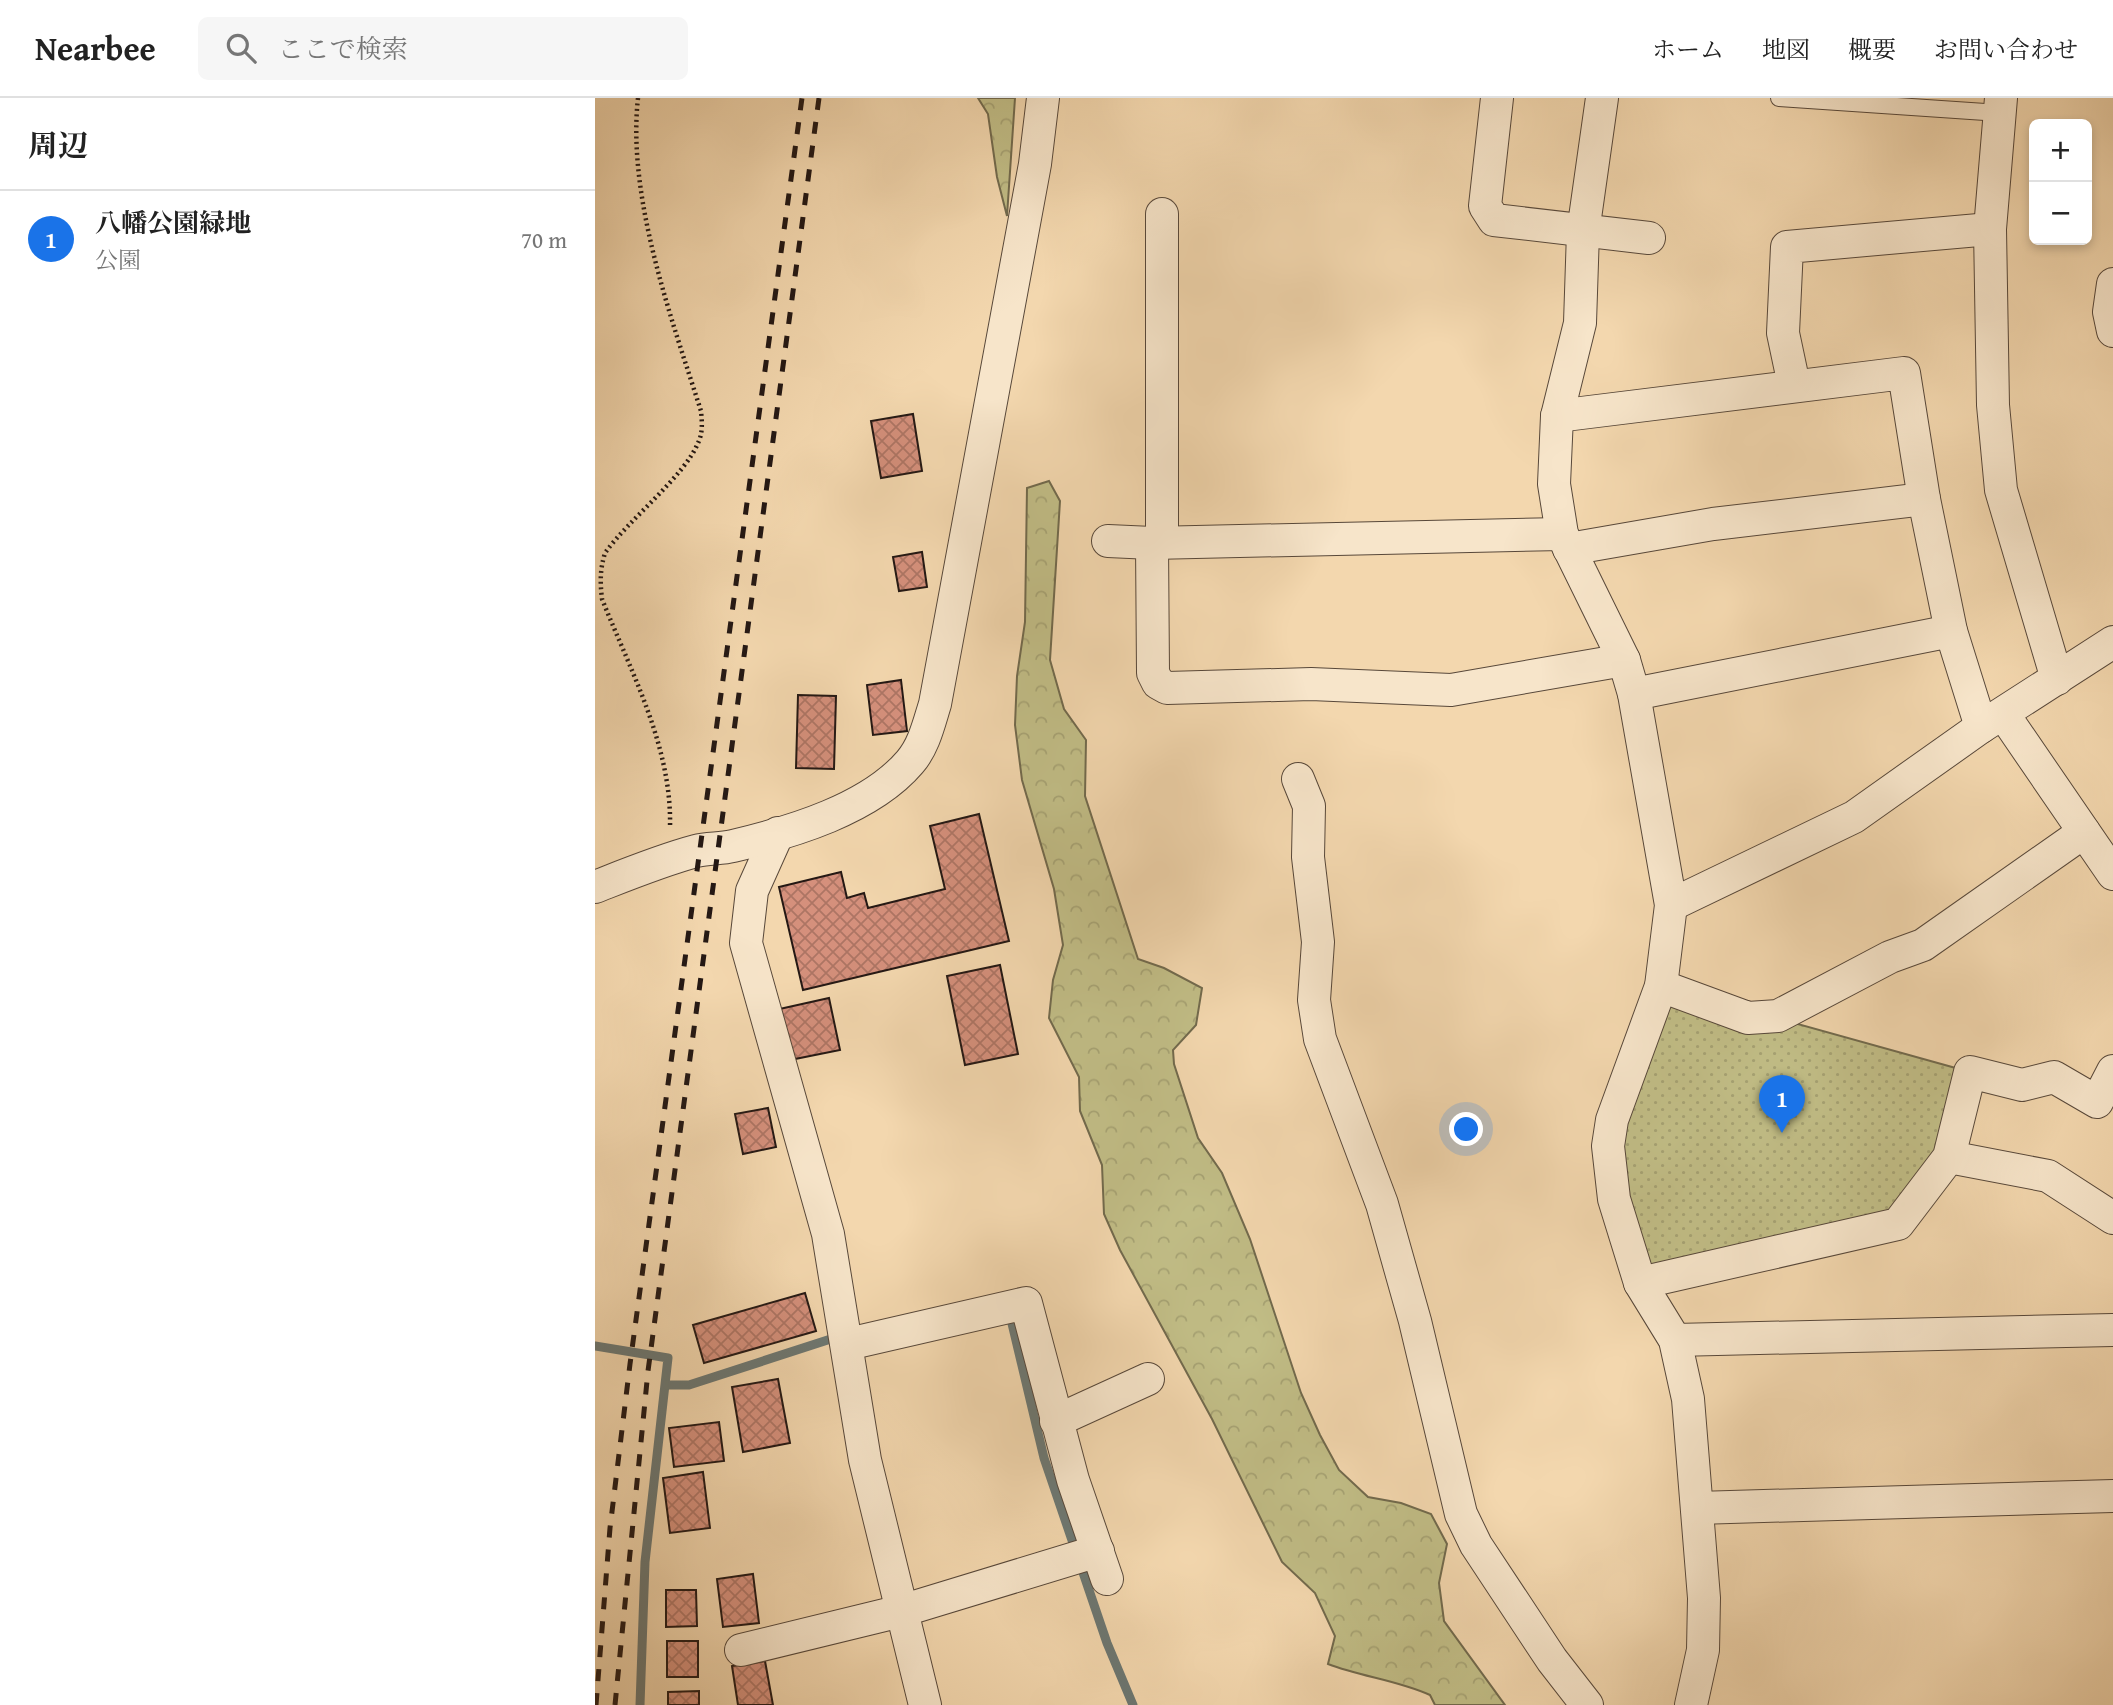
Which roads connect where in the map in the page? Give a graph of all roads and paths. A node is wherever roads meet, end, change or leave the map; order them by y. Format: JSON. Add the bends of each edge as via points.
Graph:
{"nodes":[{"id":1,"x":638,"y":98,"type":"edge"},
{"id":2,"x":1043,"y":98,"type":"edge"},
{"id":3,"x":1497,"y":98,"type":"edge"},
{"id":4,"x":1602,"y":98,"type":"edge"},
{"id":5,"x":1779,"y":98,"type":"edge"},
{"id":6,"x":2000,"y":105,"type":"edge"},
{"id":7,"x":1162,"y":214,"type":"dead end"},
{"id":8,"x":1990,"y":229,"type":"junction"},
{"id":9,"x":1583,"y":232,"type":"junction"},
{"id":10,"x":1650,"y":239,"type":"dead end"},
{"id":11,"x":2113,"y":284,"type":"edge"},
{"id":12,"x":2113,"y":331,"type":"edge"},
{"id":13,"x":1794,"y":386,"type":"junction"},
{"id":14,"x":1557,"y":416,"type":"junction"},
{"id":15,"x":1924,"y":499,"type":"junction"},
{"id":16,"x":1108,"y":541,"type":"dead end"},
{"id":17,"x":1566,"y":541,"type":"junction"},
{"id":18,"x":1157,"y":542,"type":"junction"},
{"id":19,"x":1951,"y":631,"type":"junction"},
{"id":20,"x":2113,"y":642,"type":"edge"},
{"id":21,"x":1624,"y":660,"type":"junction"},
{"id":22,"x":2057,"y":679,"type":"junction"},
{"id":23,"x":1634,"y":694,"type":"junction"},
{"id":24,"x":1993,"y":721,"type":"junction"},
{"id":25,"x":1298,"y":779,"type":"dead end"},
{"id":26,"x":2084,"y":832,"type":"junction"},
{"id":27,"x":778,"y":833,"type":"junction"},
{"id":28,"x":669,"y":860,"type":"junction"},
{"id":29,"x":2113,"y":874,"type":"edge"},
{"id":30,"x":595,"y":887,"type":"edge"},
{"id":31,"x":1671,"y":905,"type":"junction"},
{"id":32,"x":1661,"y":986,"type":"junction"},
{"id":33,"x":2113,"y":1071,"type":"edge"},
{"id":34,"x":1949,"y":1157,"type":"junction"},
{"id":35,"x":2113,"y":1218,"type":"edge"},
{"id":36,"x":1640,"y":1283,"type":"junction"},
{"id":37,"x":2113,"y":1330,"type":"edge"},
{"id":38,"x":1675,"y":1340,"type":"junction"},
{"id":39,"x":848,"y":1344,"type":"junction"},
{"id":40,"x":1148,"y":1379,"type":"dead end"},
{"id":41,"x":1056,"y":1421,"type":"junction"},
{"id":42,"x":2113,"y":1496,"type":"edge"},
{"id":43,"x":1697,"y":1508,"type":"junction"},
{"id":44,"x":901,"y":1611,"type":"junction"},
{"id":45,"x":741,"y":1650,"type":"dead end"},
{"id":46,"x":925,"y":1705,"type":"edge"},
{"id":47,"x":1587,"y":1705,"type":"edge"},
{"id":48,"x":1691,"y":1705,"type":"edge"}],
"edges":[{"from":1,"to":28,"type":"path","via":[[635,140],[641,184],[665,297],[702,427],[687,461],[605,553],[600,583],[666,763],[671,793]]},
{"from":2,"to":27,"type":"street","via":[[1023,233],[938,690],[925,735],[912,760],[883,789],[860,803]]},
{"from":3,"to":9,"type":"street","via":[[1485,206],[1494,220]]},
{"from":4,"to":9,"type":"street"},
{"from":5,"to":6,"type":"lane"},
{"from":6,"to":8,"type":"street"},
{"from":7,"to":18,"type":"street"},
{"from":8,"to":13,"type":"street","via":[[1787,247],[1783,333]]},
{"from":8,"to":22,"type":"street","via":[[1993,405],[2001,490]]},
{"from":9,"to":10,"type":"street"},
{"from":9,"to":14,"type":"street","via":[[1580,323]]},
{"from":11,"to":12,"type":"street","via":[[2109,312]]},
{"from":13,"to":14,"type":"street"},
{"from":13,"to":15,"type":"street","via":[[1903,373]]},
{"from":14,"to":17,"type":"street","via":[[1554,484]]},
{"from":15,"to":17,"type":"street"},
{"from":15,"to":19,"type":"street"},
{"from":16,"to":18,"type":"street"},
{"from":17,"to":18,"type":"street"},
{"from":17,"to":21,"type":"street"},
{"from":18,"to":21,"type":"street","via":[[1153,673],[1167,688],[1311,684],[1451,690]]},
{"from":19,"to":23,"type":"street"},
{"from":19,"to":24,"type":"street"},
{"from":20,"to":22,"type":"street"},
{"from":21,"to":23,"type":"street"},
{"from":22,"to":24,"type":"street"},
{"from":23,"to":31,"type":"street"},
{"from":24,"to":26,"type":"street"},
{"from":24,"to":31,"type":"street","via":[[1854,817]]},
{"from":25,"to":47,"type":"street","via":[[1309,806],[1308,857],[1318,942],[1314,1000],[1320,1039],[1382,1204],[1461,1514],[1483,1557]]},
{"from":26,"to":29,"type":"street"},
{"from":26,"to":32,"type":"street","via":[[1923,945],[1890,957],[1777,1016],[1748,1018]]},
{"from":27,"to":28,"type":"street"},
{"from":27,"to":39,"type":"street","via":[[752,891],[746,943],[828,1234]]},
{"from":28,"to":30,"type":"street"},
{"from":31,"to":32,"type":"street"},
{"from":32,"to":36,"type":"street","via":[[1612,1120],[1608,1146],[1614,1199]]},
{"from":33,"to":34,"type":"street","via":[[2097,1102],[2054,1077],[2022,1085],[1970,1072]]},
{"from":34,"to":35,"type":"street","via":[[2048,1176]]},
{"from":34,"to":36,"type":"street","via":[[1898,1224]]},
{"from":36,"to":38,"type":"street"},
{"from":37,"to":38,"type":"street"},
{"from":38,"to":43,"type":"street","via":[[1688,1399]]},
{"from":39,"to":41,"type":"street","via":[[1026,1303]]},
{"from":39,"to":44,"type":"street","via":[[865,1460]]},
{"from":40,"to":41,"type":"street"},
{"from":41,"to":44,"type":"street","via":[[1102,1565]]},
{"from":42,"to":43,"type":"street"},
{"from":43,"to":48,"type":"street","via":[[1703,1650]]},
{"from":44,"to":45,"type":"street"},
{"from":44,"to":46,"type":"street"}]}
